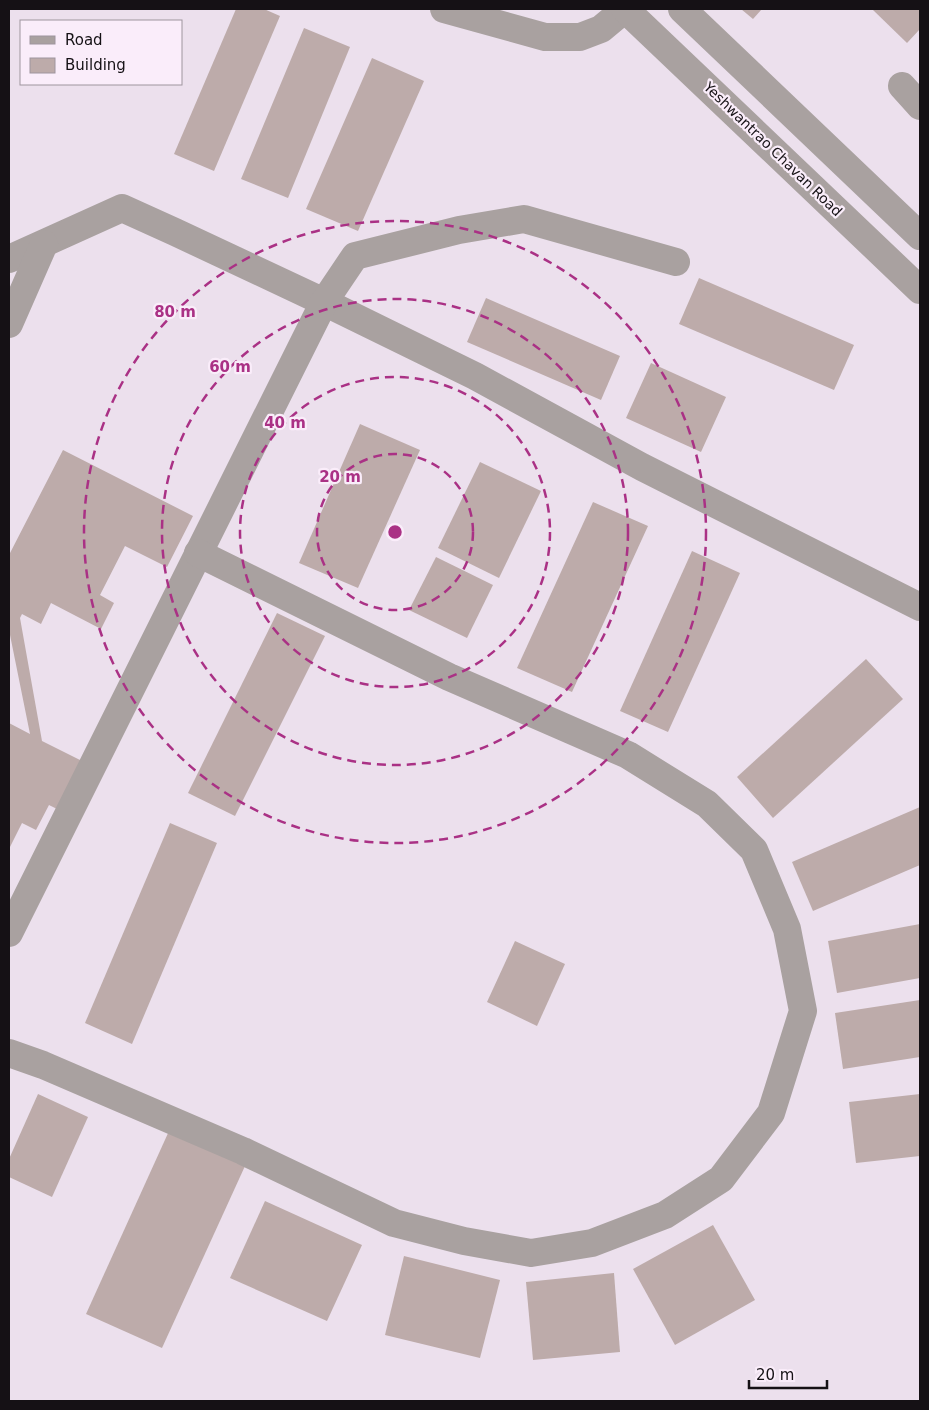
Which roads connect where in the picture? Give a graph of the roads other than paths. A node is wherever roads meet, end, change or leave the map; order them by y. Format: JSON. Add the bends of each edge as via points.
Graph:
{"nodes":[{"id":1,"x":444,"y":9,"type":"edge"},
{"id":2,"x":625,"y":9,"type":"edge"},
{"id":3,"x":682,"y":9,"type":"edge"},
{"id":4,"x":902,"y":86,"type":"dead end"},
{"id":5,"x":920,"y":106,"type":"edge"},
{"id":6,"x":920,"y":236,"type":"edge"},
{"id":7,"x":44,"y":244,"type":"junction"},
{"id":8,"x":9,"y":259,"type":"edge"},
{"id":9,"x":676,"y":262,"type":"dead end"},
{"id":10,"x":920,"y":290,"type":"edge"},
{"id":11,"x":324,"y":302,"type":"junction"},
{"id":12,"x":9,"y":324,"type":"edge"},
{"id":13,"x":198,"y":553,"type":"junction"},
{"id":14,"x":920,"y":607,"type":"edge"},
{"id":15,"x":9,"y":932,"type":"edge"},
{"id":16,"x":9,"y":1053,"type":"edge"}],
"edges":[{"from":1,"to":2,"type":"street","via":[[545,37],[580,37],[602,29]]},
{"from":2,"to":10,"type":"street","name":"Yeshwantrao Chavan Road"},
{"from":3,"to":6,"type":"street"},
{"from":4,"to":5,"type":"street"},
{"from":7,"to":8,"type":"street"},
{"from":7,"to":11,"type":"street","via":[[122,208]]},
{"from":7,"to":12,"type":"street"},
{"from":9,"to":11,"type":"street","via":[[524,219],[459,230],[355,256]]},
{"from":11,"to":13,"type":"street"},
{"from":11,"to":14,"type":"street","via":[[475,376],[642,467]]},
{"from":13,"to":15,"type":"street"},
{"from":13,"to":16,"type":"street","via":[[449,677],[628,755],[706,804],[754,850],[787,928],[803,1011],[771,1113],[721,1179],[665,1215],[592,1243],[531,1254],[394,1223],[243,1152]]}]}
